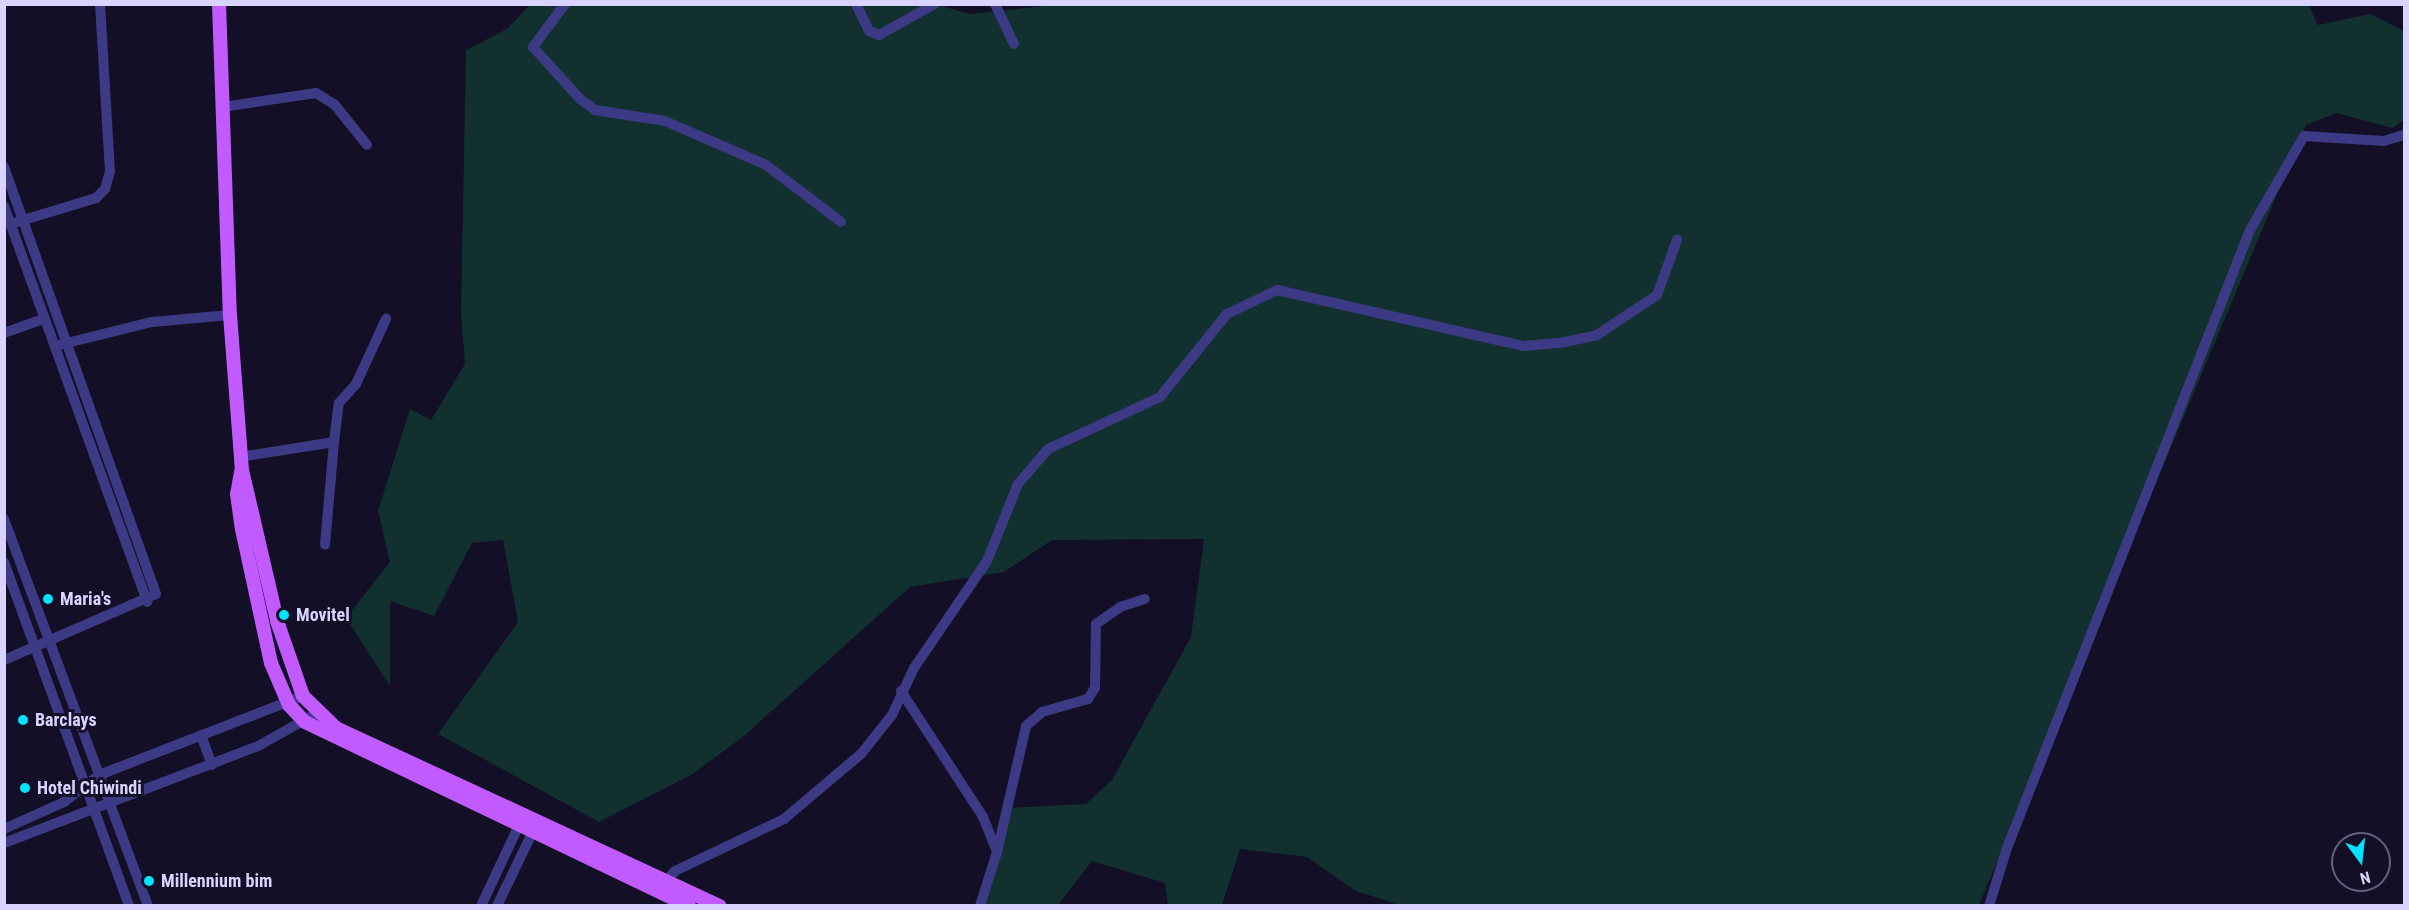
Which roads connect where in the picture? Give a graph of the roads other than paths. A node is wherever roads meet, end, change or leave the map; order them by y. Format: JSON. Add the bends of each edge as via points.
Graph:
{"nodes":[{"id":1,"x":100,"y":4,"type":"edge"},
{"id":2,"x":219,"y":4,"type":"edge"},
{"id":3,"x":565,"y":4,"type":"edge"},
{"id":4,"x":856,"y":4,"type":"edge"},
{"id":5,"x":935,"y":4,"type":"edge"},
{"id":6,"x":995,"y":4,"type":"edge"},
{"id":7,"x":1014,"y":44,"type":"dead end"},
{"id":8,"x":222,"y":107,"type":"junction"},
{"id":9,"x":2404,"y":135,"type":"edge"},
{"id":10,"x":367,"y":145,"type":"dead end"},
{"id":11,"x":4,"y":167,"type":"edge"},
{"id":12,"x":4,"y":206,"type":"edge"},
{"id":13,"x":24,"y":221,"type":"junction"},
{"id":14,"x":841,"y":222,"type":"dead end"},
{"id":15,"x":11,"y":224,"type":"junction"},
{"id":16,"x":1677,"y":240,"type":"dead end"},
{"id":17,"x":39,"y":268,"type":"junction"},
{"id":18,"x":27,"y":273,"type":"junction"},
{"id":19,"x":230,"y":315,"type":"junction"},
{"id":20,"x":43,"y":319,"type":"junction"},
{"id":21,"x":386,"y":319,"type":"dead end"},
{"id":22,"x":4,"y":333,"type":"edge"},
{"id":23,"x":65,"y":343,"type":"junction"},
{"id":24,"x":52,"y":347,"type":"junction"},
{"id":25,"x":334,"y":442,"type":"junction"},
{"id":26,"x":241,"y":464,"type":"junction"},
{"id":27,"x":4,"y":519,"type":"edge"},
{"id":28,"x":325,"y":545,"type":"dead end"},
{"id":29,"x":4,"y":562,"type":"edge"},
{"id":30,"x":264,"y":564,"type":"junction"},
{"id":31,"x":249,"y":568,"type":"junction"},
{"id":32,"x":26,"y":576,"type":"junction"},
{"id":33,"x":12,"y":583,"type":"junction"},
{"id":34,"x":1144,"y":599,"type":"dead end"},
{"id":35,"x":147,"y":602,"type":"junction"},
{"id":36,"x":277,"y":621,"type":"junction"},
{"id":37,"x":262,"y":625,"type":"junction"},
{"id":38,"x":50,"y":643,"type":"junction"},
{"id":39,"x":36,"y":648,"type":"junction"},
{"id":40,"x":4,"y":660,"type":"edge"},
{"id":41,"x":902,"y":691,"type":"junction"},
{"id":42,"x":303,"y":696,"type":"junction"},
{"id":43,"x":289,"y":705,"type":"junction"},
{"id":44,"x":317,"y":713,"type":"junction"},
{"id":45,"x":305,"y":722,"type":"junction"},
{"id":46,"x":201,"y":735,"type":"junction"},
{"id":47,"x":369,"y":750,"type":"junction"},
{"id":48,"x":212,"y":765,"type":"junction"},
{"id":49,"x":99,"y":775,"type":"junction"},
{"id":50,"x":86,"y":786,"type":"junction"},
{"id":51,"x":109,"y":802,"type":"junction"},
{"id":52,"x":93,"y":808,"type":"junction"},
{"id":53,"x":521,"y":822,"type":"junction"},
{"id":54,"x":535,"y":828,"type":"junction"},
{"id":55,"x":4,"y":829,"type":"edge"},
{"id":56,"x":4,"y":843,"type":"edge"},
{"id":57,"x":997,"y":852,"type":"junction"},
{"id":58,"x":662,"y":886,"type":"junction"},
{"id":59,"x":147,"y":903,"type":"edge"},
{"id":60,"x":131,"y":906,"type":"edge"},
{"id":61,"x":481,"y":906,"type":"edge"},
{"id":62,"x":496,"y":906,"type":"edge"},
{"id":63,"x":689,"y":906,"type":"edge"},
{"id":64,"x":720,"y":906,"type":"edge"},
{"id":65,"x":980,"y":906,"type":"edge"},
{"id":66,"x":1989,"y":906,"type":"edge"}],
"edges":[{"from":1,"to":13,"type":"street","via":[[110,149],[105,189],[96,198]]},
{"from":2,"to":8,"type":"main road"},
{"from":3,"to":14,"type":"street","via":[[533,46],[580,99],[595,110],[665,121],[766,165]]},
{"from":4,"to":5,"type":"street","via":[[869,31],[879,34]]},
{"from":6,"to":7,"type":"street"},
{"from":8,"to":10,"type":"street","via":[[316,93],[335,105]]},
{"from":8,"to":19,"type":"main road"},
{"from":9,"to":66,"type":"street","via":[[2384,141],[2304,136],[2255,220],[2007,848]]},
{"from":11,"to":13,"type":"street"},
{"from":12,"to":15,"type":"street"},
{"from":13,"to":15,"type":"street"},
{"from":13,"to":17,"type":"street"},
{"from":15,"to":18,"type":"street"},
{"from":16,"to":41,"type":"street","via":[[1657,295],[1597,335],[1560,343],[1523,346],[1277,290],[1227,314],[1160,397],[1048,449],[1018,484],[987,561]]},
{"from":17,"to":18,"type":"street"},
{"from":17,"to":23,"type":"street"},
{"from":18,"to":20,"type":"street"},
{"from":19,"to":23,"type":"street","via":[[152,322]]},
{"from":19,"to":26,"type":"main road"},
{"from":20,"to":22,"type":"street"},
{"from":20,"to":24,"type":"street"},
{"from":21,"to":25,"type":"street","via":[[356,384],[339,403]]},
{"from":23,"to":24,"type":"street"},
{"from":23,"to":35,"type":"street","via":[[153,585],[155,597]]},
{"from":24,"to":35,"type":"street"},
{"from":25,"to":26,"type":"street"},
{"from":25,"to":28,"type":"street"},
{"from":26,"to":30,"type":"main road"},
{"from":26,"to":31,"type":"main road","via":[[237,494]]},
{"from":27,"to":32,"type":"street"},
{"from":29,"to":33,"type":"street"},
{"from":30,"to":31,"type":"main road"},
{"from":30,"to":36,"type":"main road"},
{"from":31,"to":37,"type":"main road"},
{"from":32,"to":33,"type":"street"},
{"from":32,"to":38,"type":"street"},
{"from":33,"to":39,"type":"street"},
{"from":34,"to":57,"type":"street","via":[[1120,607],[1096,624],[1095,688],[1089,699],[1032,716],[1026,726]]},
{"from":35,"to":38,"type":"street"},
{"from":36,"to":37,"type":"main road"},
{"from":36,"to":42,"type":"main road"},
{"from":37,"to":43,"type":"main road"},
{"from":38,"to":39,"type":"street"},
{"from":38,"to":49,"type":"street"},
{"from":39,"to":40,"type":"street"},
{"from":39,"to":50,"type":"street"},
{"from":41,"to":57,"type":"street","via":[[983,817]]},
{"from":41,"to":58,"type":"street","via":[[874,741],[823,789],[784,819]]},
{"from":42,"to":43,"type":"street"},
{"from":42,"to":44,"type":"main road"},
{"from":43,"to":45,"type":"main road"},
{"from":43,"to":46,"type":"street"},
{"from":44,"to":45,"type":"street"},
{"from":44,"to":47,"type":"main road"},
{"from":45,"to":47,"type":"main road"},
{"from":45,"to":48,"type":"street"},
{"from":46,"to":48,"type":"street"},
{"from":46,"to":49,"type":"street"},
{"from":47,"to":53,"type":"main road"},
{"from":48,"to":51,"type":"street"},
{"from":49,"to":50,"type":"street"},
{"from":49,"to":51,"type":"street"},
{"from":50,"to":52,"type":"street"},
{"from":50,"to":55,"type":"street","via":[[46,812]]},
{"from":51,"to":52,"type":"street"},
{"from":51,"to":59,"type":"street"},
{"from":52,"to":56,"type":"street"},
{"from":52,"to":60,"type":"street"},
{"from":53,"to":54,"type":"main road"},
{"from":53,"to":61,"type":"street"},
{"from":54,"to":58,"type":"main road"},
{"from":54,"to":62,"type":"street"},
{"from":57,"to":65,"type":"street"},
{"from":58,"to":63,"type":"main road"},
{"from":58,"to":64,"type":"main road"},
{"from":59,"to":60,"type":"street"}]}
